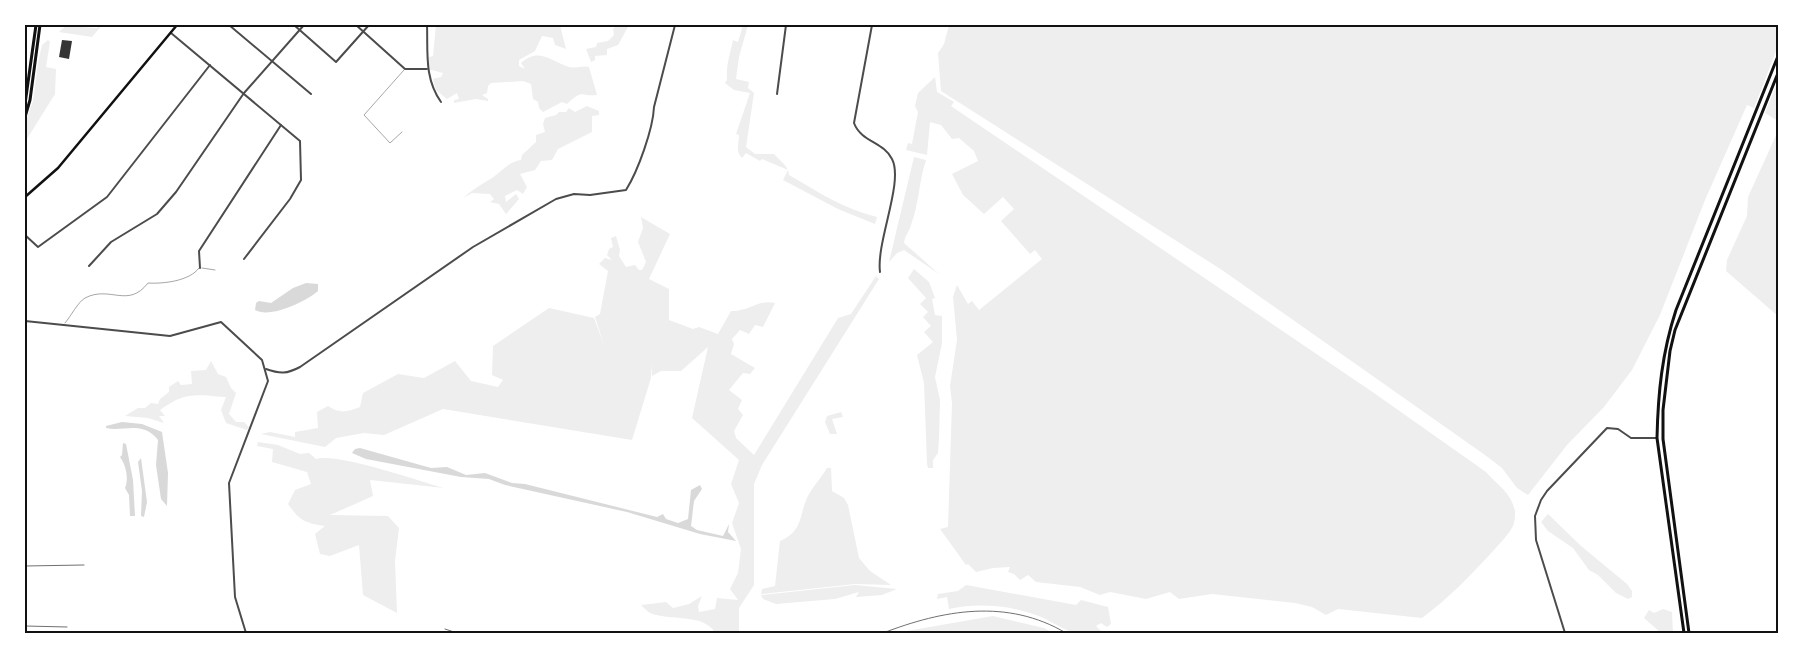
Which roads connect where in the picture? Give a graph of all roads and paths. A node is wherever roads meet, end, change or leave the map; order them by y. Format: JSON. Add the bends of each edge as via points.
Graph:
{"nodes":[{"id":1,"x":36,"y":25,"type":"edge"},
{"id":2,"x":40,"y":25,"type":"edge"},
{"id":3,"x":177,"y":25,"type":"edge"},
{"id":4,"x":229,"y":25,"type":"edge"},
{"id":5,"x":294,"y":25,"type":"edge"},
{"id":6,"x":304,"y":25,"type":"edge"},
{"id":7,"x":356,"y":25,"type":"edge"},
{"id":8,"x":370,"y":25,"type":"edge"},
{"id":9,"x":428,"y":25,"type":"edge"},
{"id":10,"x":674,"y":25,"type":"edge"},
{"id":11,"x":786,"y":25,"type":"edge"},
{"id":12,"x":872,"y":25,"type":"edge"},
{"id":13,"x":300,"y":30,"type":"junction"},
{"id":14,"x":171,"y":32,"type":"junction"},
{"id":15,"x":363,"y":32,"type":"junction"},
{"id":16,"x":36,"y":38,"type":"junction"},
{"id":17,"x":1778,"y":56,"type":"edge"},
{"id":18,"x":271,"y":62,"type":"junction"},
{"id":19,"x":210,"y":65,"type":"junction"},
{"id":20,"x":405,"y":69,"type":"junction"},
{"id":21,"x":427,"y":69,"type":"junction"},
{"id":22,"x":1778,"y":73,"type":"edge"},
{"id":23,"x":244,"y":93,"type":"junction"},
{"id":24,"x":310,"y":94,"type":"dead end"},
{"id":25,"x":777,"y":94,"type":"dead end"},
{"id":26,"x":441,"y":102,"type":"dead end"},
{"id":27,"x":25,"y":104,"type":"edge"},
{"id":28,"x":25,"y":118,"type":"edge"},
{"id":29,"x":281,"y":125,"type":"junction"},
{"id":30,"x":402,"y":132,"type":"dead end"},
{"id":31,"x":25,"y":197,"type":"edge"},
{"id":32,"x":25,"y":234,"type":"edge"},
{"id":33,"x":244,"y":259,"type":"dead end"},
{"id":34,"x":89,"y":266,"type":"dead end"},
{"id":35,"x":200,"y":268,"type":"junction"},
{"id":36,"x":215,"y":270,"type":"dead end"},
{"id":37,"x":880,"y":272,"type":"dead end"},
{"id":38,"x":25,"y":321,"type":"edge"},
{"id":39,"x":64,"y":324,"type":"junction"},
{"id":40,"x":266,"y":369,"type":"junction"},
{"id":41,"x":1657,"y":438,"type":"junction"},
{"id":42,"x":1663,"y":439,"type":"junction"},
{"id":43,"x":246,"y":633,"type":"edge"},
{"id":44,"x":1565,"y":633,"type":"edge"},
{"id":45,"x":1684,"y":633,"type":"edge"},
{"id":46,"x":1690,"y":633,"type":"edge"}],
"edges":[{"from":1,"to":16,"type":"main road"},
{"from":2,"to":16,"type":"main road"},
{"from":3,"to":14,"type":"main road"},
{"from":4,"to":18,"type":"street"},
{"from":5,"to":13,"type":"street"},
{"from":6,"to":13,"type":"street"},
{"from":7,"to":15,"type":"street"},
{"from":8,"to":15,"type":"street"},
{"from":9,"to":21,"type":"street"},
{"from":10,"to":40,"type":"street","via":[[653,117],[626,190],[574,194],[556,199],[474,247],[300,367],[279,374]]},
{"from":11,"to":25,"type":"street"},
{"from":12,"to":37,"type":"street","via":[[854,123],[863,137],[884,148],[893,162],[895,175],[880,251]]},
{"from":13,"to":15,"type":"street","via":[[336,62]]},
{"from":13,"to":18,"type":"street"},
{"from":14,"to":19,"type":"street"},
{"from":14,"to":31,"type":"main road","via":[[58,168]]},
{"from":15,"to":20,"type":"street"},
{"from":16,"to":27,"type":"main road"},
{"from":16,"to":28,"type":"main road","via":[[30,100]]},
{"from":17,"to":41,"type":"main road","via":[[1665,346]]},
{"from":18,"to":23,"type":"street"},
{"from":18,"to":24,"type":"street"},
{"from":19,"to":23,"type":"street"},
{"from":19,"to":32,"type":"street","via":[[107,197],[38,247]]},
{"from":20,"to":21,"type":"street"},
{"from":20,"to":30,"type":"lane","via":[[364,115],[390,143]]},
{"from":21,"to":26,"type":"street"},
{"from":22,"to":42,"type":"main road","via":[[1675,330],[1663,410]]},
{"from":23,"to":29,"type":"street"},
{"from":23,"to":34,"type":"street","via":[[176,192],[157,214],[111,242]]},
{"from":29,"to":33,"type":"street","via":[[300,141],[301,180],[290,200]]},
{"from":29,"to":35,"type":"street","via":[[199,250]]},
{"from":35,"to":36,"type":"lane"},
{"from":35,"to":39,"type":"lane","via":[[196,274],[162,284],[148,283],[140,293],[84,298]]},
{"from":38,"to":39,"type":"street"},
{"from":39,"to":40,"type":"street","via":[[170,336],[221,322],[262,360]]},
{"from":40,"to":43,"type":"street","via":[[268,381],[229,483],[235,596]]},
{"from":41,"to":42,"type":"main road"},
{"from":41,"to":44,"type":"street","via":[[1631,438],[1618,429],[1607,428],[1541,500],[1535,516],[1536,540]]},
{"from":41,"to":45,"type":"main road"},
{"from":42,"to":46,"type":"main road"}]}
